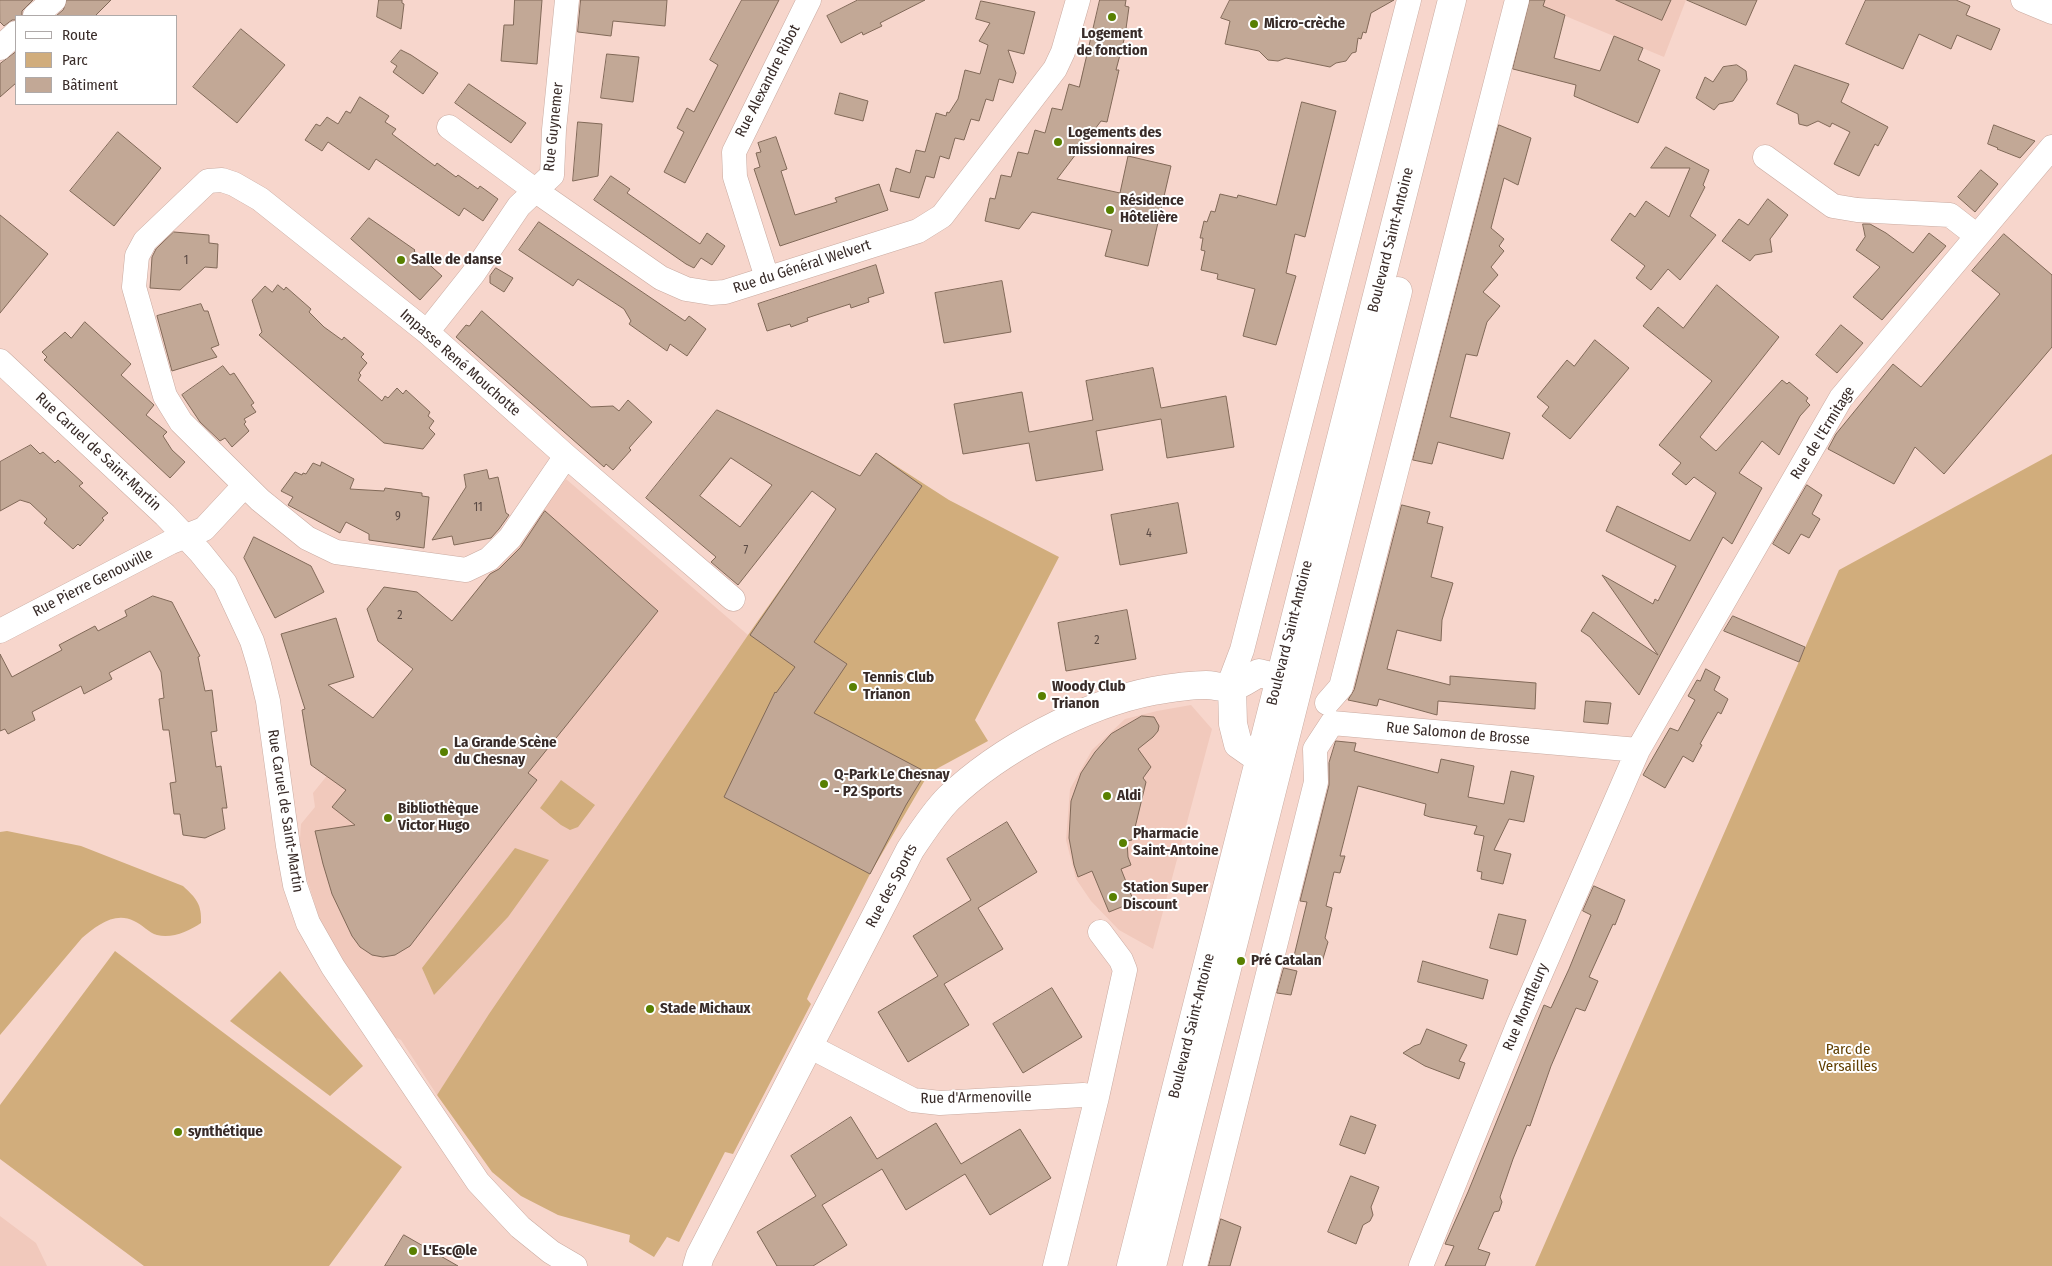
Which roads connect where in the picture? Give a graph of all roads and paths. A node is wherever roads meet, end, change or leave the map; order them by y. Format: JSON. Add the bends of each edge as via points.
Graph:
{"nodes":[{"id":1,"x":54,"y":0,"type":"edge"},
{"id":2,"x":567,"y":0,"type":"edge"},
{"id":3,"x":809,"y":0,"type":"edge"},
{"id":4,"x":1078,"y":0,"type":"edge"},
{"id":5,"x":1409,"y":0,"type":"edge"},
{"id":6,"x":1452,"y":0,"type":"edge"},
{"id":7,"x":1471,"y":0,"type":"edge"},
{"id":8,"x":1518,"y":0,"type":"edge"},
{"id":9,"x":2023,"y":0,"type":"edge"},
{"id":10,"x":2052,"y":12,"type":"edge"},
{"id":11,"x":37,"y":15,"type":"edge"},
{"id":12,"x":15,"y":34,"type":"edge"},
{"id":13,"x":0,"y":48,"type":"edge"},
{"id":14,"x":449,"y":127,"type":"dead end"},
{"id":15,"x":2052,"y":147,"type":"edge"},
{"id":16,"x":1764,"y":157,"type":"dead end"},
{"id":17,"x":536,"y":192,"type":"junction"},
{"id":18,"x":1977,"y":236,"type":"junction"},
{"id":19,"x":768,"y":278,"type":"junction"},
{"id":20,"x":428,"y":332,"type":"junction"},
{"id":21,"x":0,"y":361,"type":"edge"},
{"id":22,"x":566,"y":456,"type":"junction"},
{"id":23,"x":244,"y":486,"type":"junction"},
{"id":24,"x":186,"y":537,"type":"junction"},
{"id":25,"x":734,"y":598,"type":"dead end"},
{"id":26,"x":0,"y":631,"type":"edge"},
{"id":27,"x":1289,"y":680,"type":"junction"},
{"id":28,"x":1230,"y":687,"type":"junction"},
{"id":29,"x":1330,"y":713,"type":"junction"},
{"id":30,"x":1638,"y":750,"type":"junction"},
{"id":31,"x":1282,"y":757,"type":"junction"},
{"id":32,"x":1100,"y":932,"type":"dead end"},
{"id":33,"x":809,"y":1046,"type":"junction"},
{"id":34,"x":1097,"y":1097,"type":"junction"},
{"id":35,"x":692,"y":1263,"type":"edge"},
{"id":36,"x":575,"y":1266,"type":"edge"},
{"id":37,"x":1055,"y":1266,"type":"edge"},
{"id":38,"x":1130,"y":1266,"type":"edge"},
{"id":39,"x":1152,"y":1266,"type":"edge"},
{"id":40,"x":1194,"y":1266,"type":"edge"},
{"id":41,"x":1421,"y":1266,"type":"edge"}],
"edges":[{"from":1,"to":11,"type":"street"},
{"from":2,"to":17,"type":"street","name":"Rue Guynemer","via":[[552,175]]},
{"from":3,"to":19,"type":"street","name":"Rue Alexandre Ribot","via":[[734,152],[735,177]]},
{"from":4,"to":19,"type":"street","name":"Rue du Général Welvert","via":[[1055,69],[942,216],[918,230]]},
{"from":5,"to":28,"type":"street"},
{"from":6,"to":27,"type":"main road","name":"Boulevard Saint-Antoine"},
{"from":7,"to":27,"type":"main road","name":"Boulevard Saint-Antoine"},
{"from":8,"to":29,"type":"street","name":"Boulevard Saint-Antoine","via":[[1341,687]]},
{"from":9,"to":10,"type":"street"},
{"from":12,"to":13,"type":"street"},
{"from":14,"to":17,"type":"street","name":"Rue du Général Welvert"},
{"from":15,"to":18,"type":"street","name":"Rue de l'Ermitage"},
{"from":16,"to":18,"type":"street","via":[[1832,206],[1950,215]]},
{"from":17,"to":19,"type":"street","name":"Rue du Général Welvert","via":[[673,285],[711,293],[725,292]]},
{"from":17,"to":20,"type":"street","name":"Rue Guynemer","via":[[520,206]]},
{"from":18,"to":30,"type":"street","name":"Rue de l'Ermitage","via":[[1841,398]]},
{"from":20,"to":22,"type":"street","name":"Impasse René Mouchotte"},
{"from":20,"to":23,"type":"street","name":"Impasse René Mouchotte","via":[[260,199],[234,184],[222,180],[208,181],[145,241],[137,256],[134,287],[164,396],[181,422]]},
{"from":21,"to":24,"type":"street","name":"Rue Caruel de Saint-Martin"},
{"from":22,"to":23,"type":"street","name":"Impasse René Mouchotte","via":[[510,538],[489,558],[466,570],[336,552],[307,538]]},
{"from":22,"to":25,"type":"street","name":"Impasse René Mouchotte"},
{"from":23,"to":24,"type":"street","name":"Rue Pierre Genouville","via":[[204,528]]},
{"from":24,"to":26,"type":"street","name":"Rue Pierre Genouville","via":[[85,585]]},
{"from":24,"to":36,"type":"street","name":"Rue Caruel de Saint-Martin","via":[[225,583],[252,641],[268,701],[295,885],[318,942],[478,1182],[520,1227]]},
{"from":27,"to":28,"type":"main road","name":"Rue des Sports","via":[[1260,673]]},
{"from":27,"to":29,"type":"street","via":[[1318,694]]},
{"from":27,"to":31,"type":"main road","name":"Boulevard Saint-Antoine"},
{"from":28,"to":31,"type":"main road","via":[[1238,744]]},
{"from":28,"to":33,"type":"main road","name":"Rue des Sports","via":[[1187,686],[1115,700],[1017,747],[949,799],[910,850]]},
{"from":29,"to":30,"type":"street","name":"Rue Salomon de Brosse"},
{"from":29,"to":31,"type":"street","name":"Boulevard Saint-Antoine"},
{"from":30,"to":41,"type":"street","name":"Rue Montfleury","via":[[1519,1023]]},
{"from":31,"to":38,"type":"main road","name":"Boulevard Saint-Antoine"},
{"from":31,"to":39,"type":"main road","name":"Boulevard Saint-Antoine"},
{"from":31,"to":40,"type":"street","via":[[1316,782]]},
{"from":32,"to":34,"type":"street","via":[[1125,970]]},
{"from":33,"to":34,"type":"street","name":"Rue d'Armenoville","via":[[914,1100]]},
{"from":33,"to":35,"type":"main road","name":"Rue des Sports"},
{"from":34,"to":37,"type":"street"}]}
